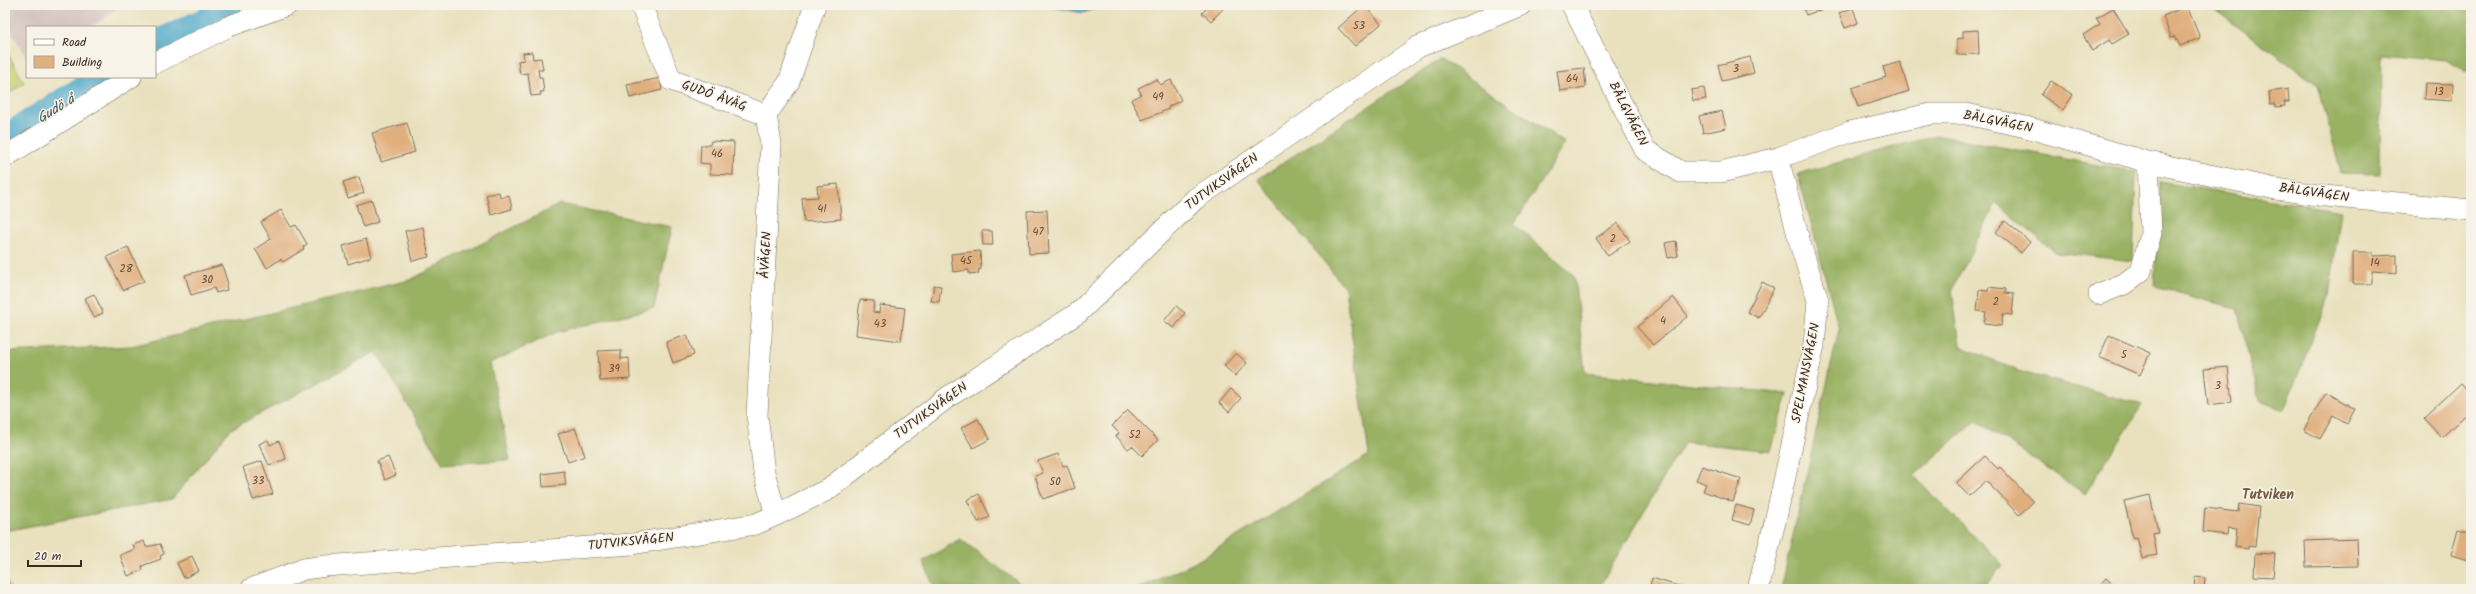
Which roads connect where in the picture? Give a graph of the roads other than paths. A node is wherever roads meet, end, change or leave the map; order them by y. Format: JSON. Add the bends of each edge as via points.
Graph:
{"nodes":[{"id":1,"x":287,"y":5,"type":"edge"},
{"id":2,"x":641,"y":5,"type":"edge"},
{"id":3,"x":815,"y":5,"type":"edge"},
{"id":4,"x":1520,"y":5,"type":"edge"},
{"id":5,"x":1572,"y":5,"type":"edge"},
{"id":6,"x":156,"y":62,"type":"edge"},
{"id":7,"x":130,"y":78,"type":"edge"},
{"id":8,"x":766,"y":115,"type":"junction"},
{"id":9,"x":5,"y":157,"type":"edge"},
{"id":10,"x":1778,"y":158,"type":"junction"},
{"id":11,"x":2148,"y":162,"type":"junction"},
{"id":12,"x":2471,"y":210,"type":"edge"},
{"id":13,"x":2099,"y":294,"type":"dead end"},
{"id":14,"x":776,"y":515,"type":"junction"},
{"id":15,"x":251,"y":589,"type":"edge"},
{"id":16,"x":1758,"y":589,"type":"edge"}],
"edges":[{"from":1,"to":6,"type":"street","via":[[227,27]]},
{"from":2,"to":8,"type":"street","name":"GUDÖ ÅVÄG","via":[[672,80]]},
{"from":3,"to":8,"type":"street","via":[[789,82]]},
{"from":4,"to":14,"type":"street","name":"TUTVIKSVÄGEN","via":[[1418,48],[1195,199],[1078,313],[948,397],[827,490]]},
{"from":5,"to":10,"type":"street","name":"BÄLGVÄGEN","via":[[1645,150],[1681,172],[1721,172]]},
{"from":7,"to":9,"type":"street"},
{"from":8,"to":14,"type":"street","name":"ÅVÄGEN","via":[[771,144],[757,415],[764,472]]},
{"from":10,"to":11,"type":"street","name":"BÄLGVÄGEN","via":[[1850,132],[1930,114],[1966,114],[2026,127]]},
{"from":10,"to":16,"type":"street","name":"SPELMANSVÄGEN","via":[[1818,300],[1814,345]]},
{"from":11,"to":12,"type":"street","name":"BÄLGVÄGEN","via":[[2276,189]]},
{"from":11,"to":13,"type":"street","via":[[2151,233],[2142,271],[2124,284]]},
{"from":14,"to":15,"type":"street","name":"TUTVIKSVÄGEN","via":[[756,524],[632,544],[325,566],[304,569]]}]}
